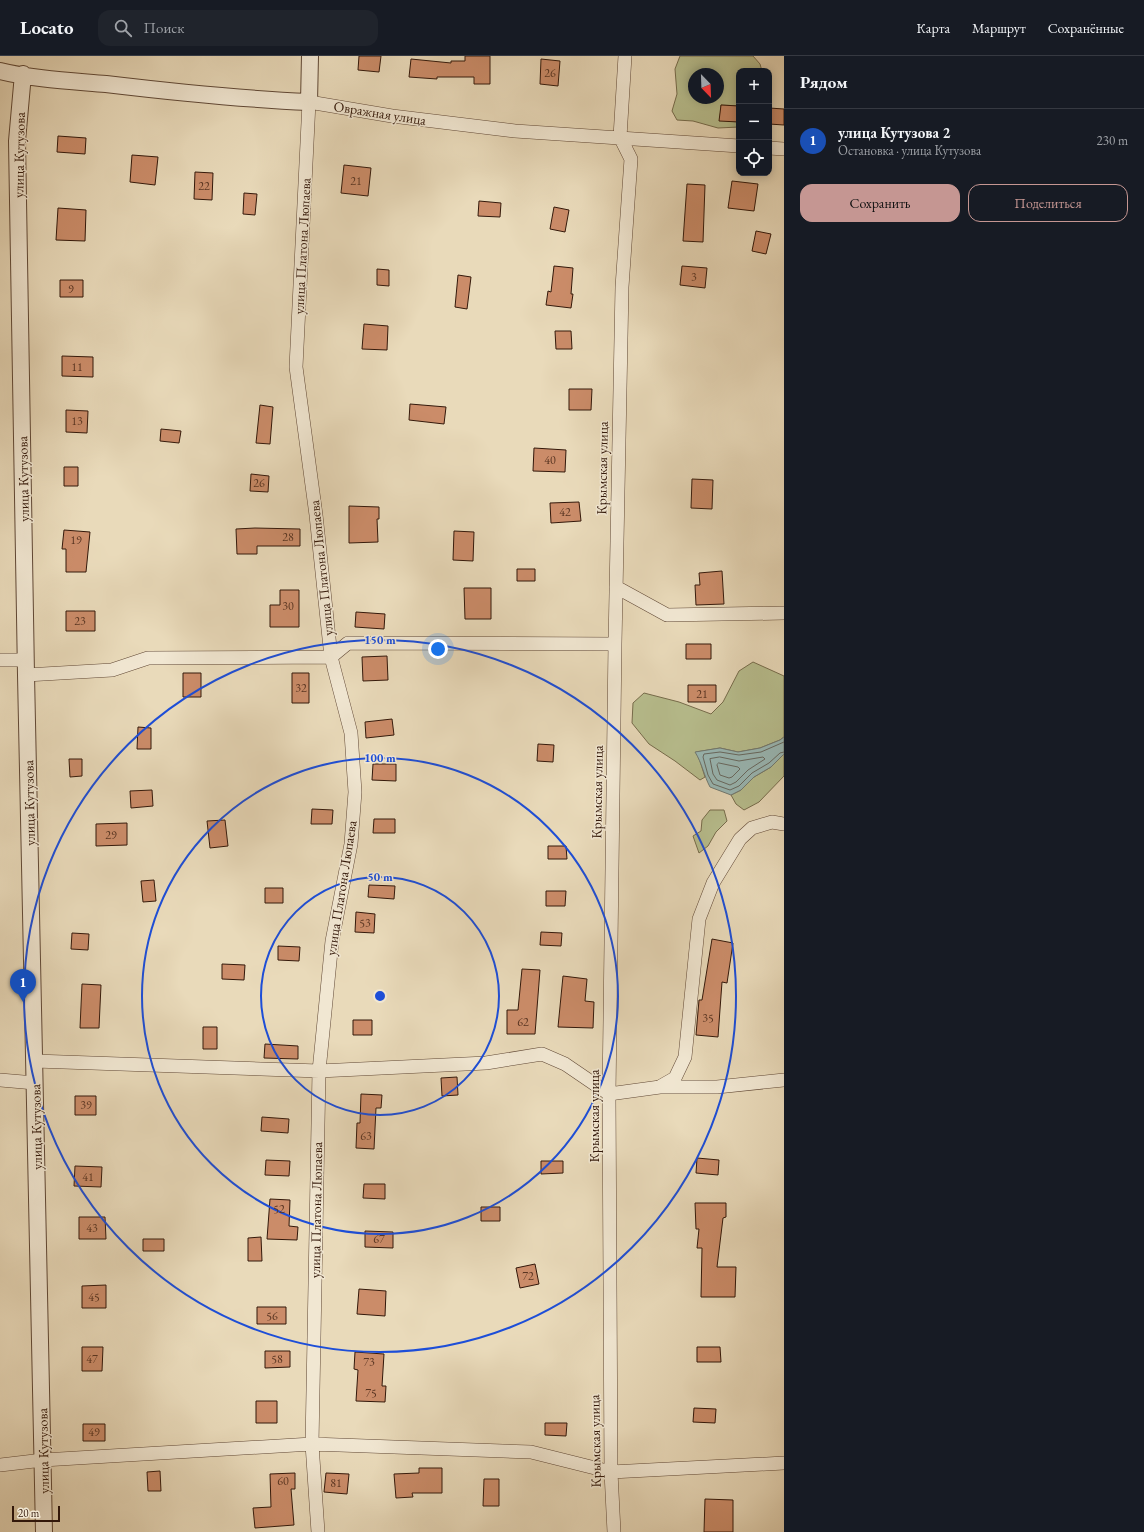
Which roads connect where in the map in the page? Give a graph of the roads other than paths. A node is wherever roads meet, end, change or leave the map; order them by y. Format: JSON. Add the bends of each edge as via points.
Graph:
{"nodes":[{"id":1,"x":310,"y":56,"type":"edge"},
{"id":2,"x":625,"y":56,"type":"edge"},
{"id":3,"x":0,"y":71,"type":"edge"},
{"id":4,"x":23,"y":74,"type":"junction"},
{"id":5,"x":309,"y":102,"type":"junction"},
{"id":6,"x":620,"y":137,"type":"junction"},
{"id":7,"x":736,"y":146,"type":"edge"},
{"id":8,"x":772,"y":148,"type":"edge"},
{"id":9,"x":784,"y":149,"type":"edge"},
{"id":10,"x":616,"y":587,"type":"junction"},
{"id":11,"x":784,"y":613,"type":"edge"},
{"id":12,"x":615,"y":644,"type":"junction"},
{"id":13,"x":331,"y":657,"type":"junction"},
{"id":14,"x":0,"y":660,"type":"edge"},
{"id":15,"x":26,"y":667,"type":"junction"},
{"id":16,"x":778,"y":823,"type":"edge"},
{"id":17,"x":35,"y":1062,"type":"junction"},
{"id":18,"x":319,"y":1071,"type":"junction"},
{"id":19,"x":0,"y":1080,"type":"edge"},
{"id":20,"x":784,"y":1080,"type":"edge"},
{"id":21,"x":35,"y":1083,"type":"junction"},
{"id":22,"x":660,"y":1087,"type":"junction"},
{"id":23,"x":609,"y":1094,"type":"junction"},
{"id":24,"x":312,"y":1444,"type":"junction"},
{"id":25,"x":43,"y":1460,"type":"junction"},
{"id":26,"x":784,"y":1463,"type":"edge"},
{"id":27,"x":0,"y":1465,"type":"edge"},
{"id":28,"x":611,"y":1472,"type":"junction"},
{"id":29,"x":44,"y":1532,"type":"edge"},
{"id":30,"x":318,"y":1532,"type":"edge"},
{"id":31,"x":614,"y":1532,"type":"edge"}],
"edges":[{"from":1,"to":5,"type":"street","name":"улица Платона Люпаева"},
{"from":2,"to":6,"type":"street"},
{"from":3,"to":4,"type":"street","name":"Овражная улица"},
{"from":4,"to":5,"type":"street","name":"Овражная улица","via":[[143,88]]},
{"from":4,"to":15,"type":"street","name":"улица Кутузова","via":[[17,141]]},
{"from":5,"to":6,"type":"street","name":"Овражная улица","via":[[392,116],[515,131]]},
{"from":5,"to":13,"type":"street","name":"улица Платона Люпаева","via":[[296,367],[316,515]]},
{"from":6,"to":7,"type":"street","name":"Овражная улица"},
{"from":6,"to":10,"type":"street","name":"Крымская улица","via":[[631,158],[622,287]]},
{"from":8,"to":9,"type":"street"},
{"from":10,"to":11,"type":"street","via":[[667,615]]},
{"from":10,"to":12,"type":"street","name":"Крымская улица"},
{"from":12,"to":13,"type":"street","via":[[348,642]]},
{"from":12,"to":23,"type":"street","name":"Крымская улица"},
{"from":13,"to":15,"type":"street","via":[[148,658],[112,670]]},
{"from":13,"to":18,"type":"street","name":"улица Платона Люпаева","via":[[351,733],[355,792],[351,844],[332,941]]},
{"from":14,"to":15,"type":"street"},
{"from":15,"to":17,"type":"street","name":"улица Кутузова"},
{"from":16,"to":22,"type":"street","via":[[752,828],[740,839],[713,883],[699,919],[685,1057],[675,1078]]},
{"from":17,"to":18,"type":"street"},
{"from":17,"to":21,"type":"street","name":"улица Кутузова"},
{"from":18,"to":23,"type":"street","via":[[486,1063],[542,1054],[565,1064]]},
{"from":18,"to":24,"type":"street","name":"улица Платона Люпаева"},
{"from":19,"to":21,"type":"street"},
{"from":20,"to":22,"type":"street","via":[[717,1087]]},
{"from":21,"to":25,"type":"street","name":"улица Кутузова"},
{"from":22,"to":23,"type":"street"},
{"from":23,"to":28,"type":"street","name":"Крымская улица"},
{"from":24,"to":25,"type":"street"},
{"from":24,"to":28,"type":"street","via":[[531,1452]]},
{"from":24,"to":30,"type":"street","name":"улица Платона Люпаева"},
{"from":25,"to":27,"type":"street"},
{"from":25,"to":29,"type":"street","name":"улица Кутузова"},
{"from":26,"to":28,"type":"street"},
{"from":28,"to":31,"type":"street","name":"Крымская улица"}]}
